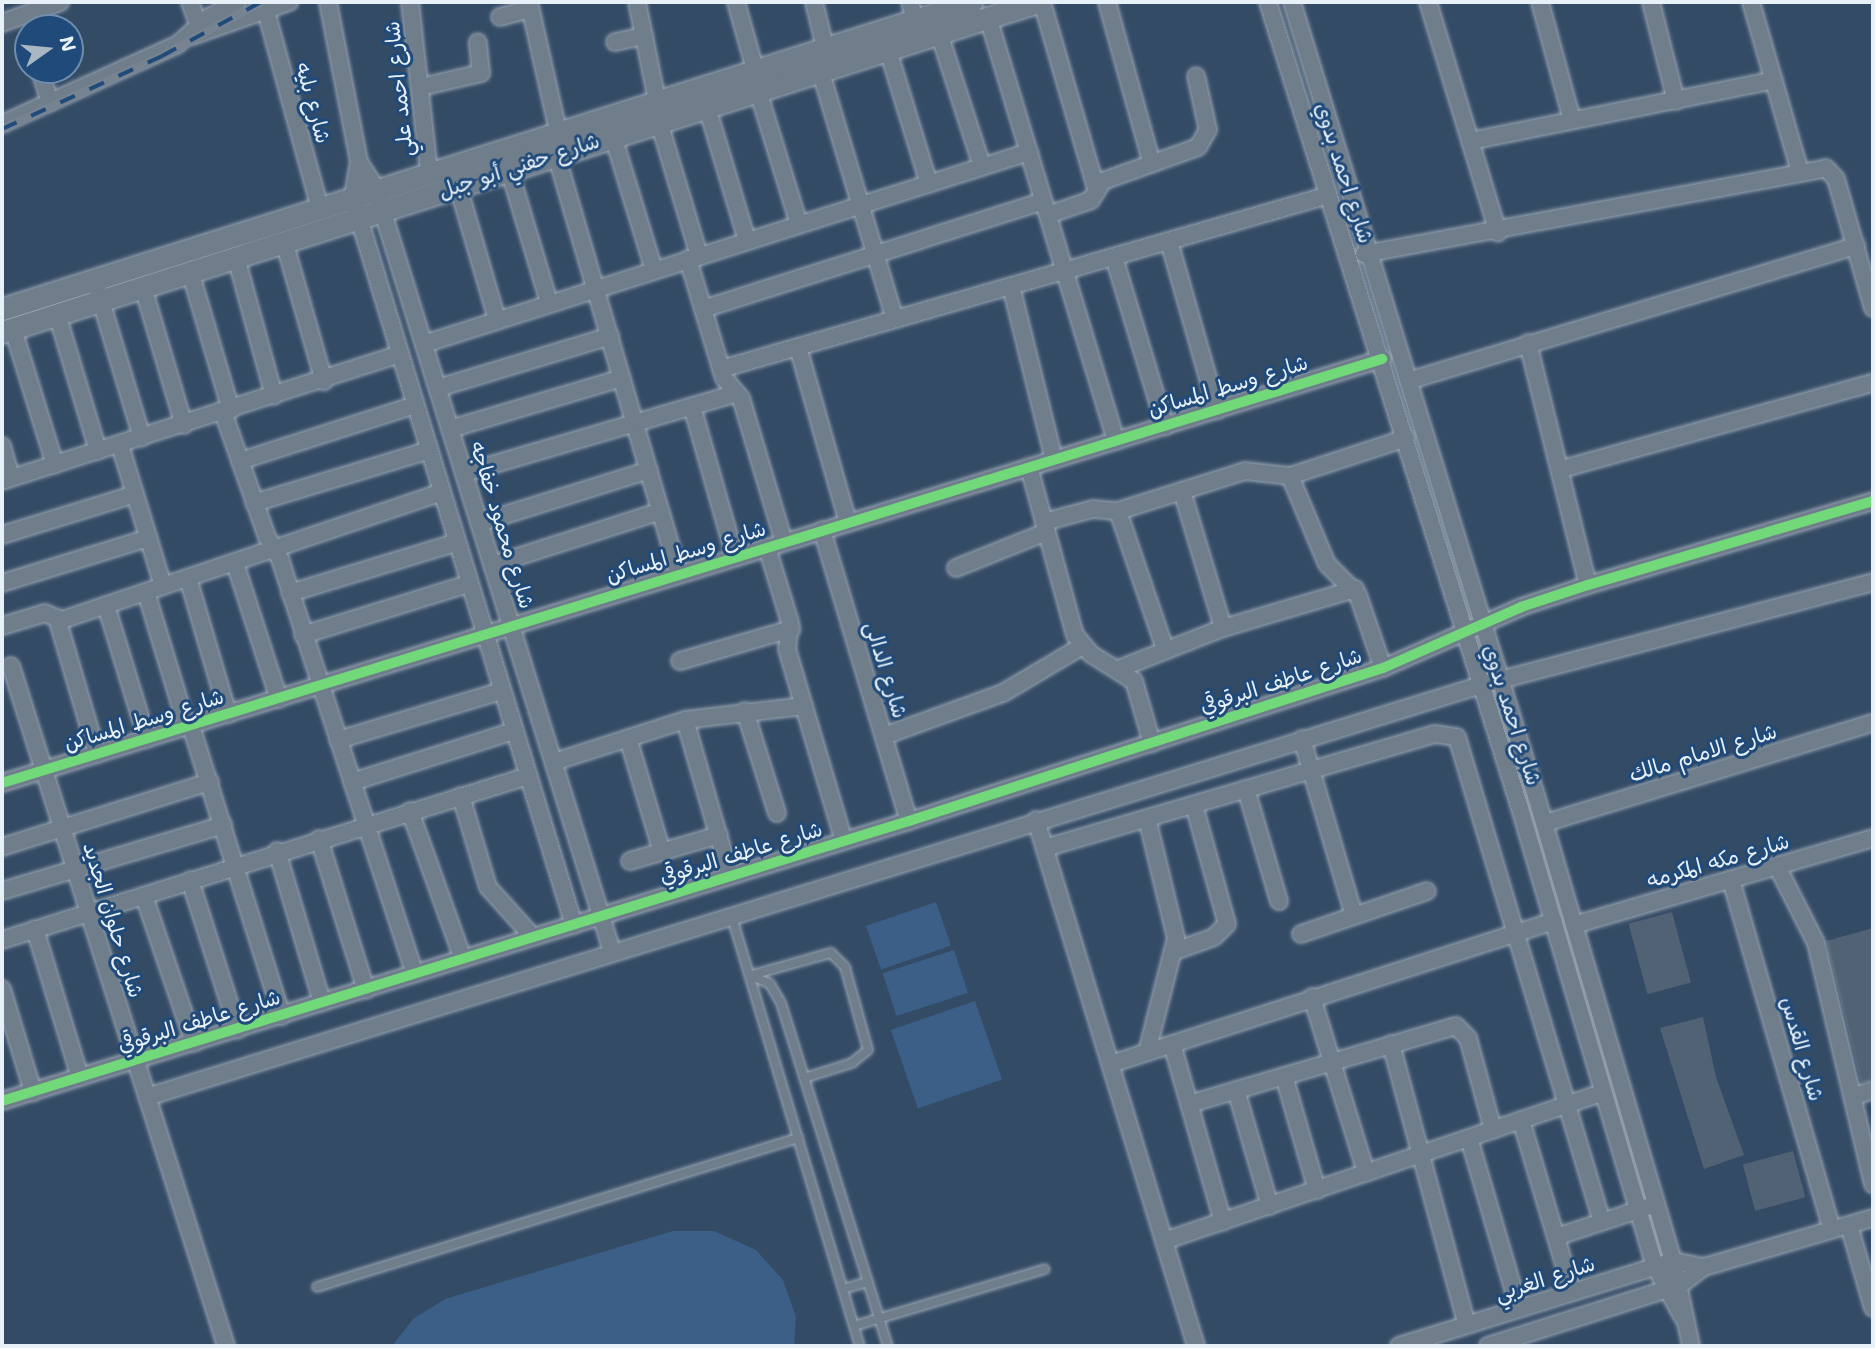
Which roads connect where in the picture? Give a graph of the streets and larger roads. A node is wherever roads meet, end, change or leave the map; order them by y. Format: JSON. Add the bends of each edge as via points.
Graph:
{"nodes":[{"id":1,"x":190,"y":2,"type":"edge"},
{"id":2,"x":237,"y":2,"type":"edge"},
{"id":3,"x":289,"y":2,"type":"edge"},
{"id":4,"x":328,"y":2,"type":"edge"},
{"id":5,"x":410,"y":2,"type":"edge"},
{"id":6,"x":637,"y":2,"type":"edge"},
{"id":7,"x":736,"y":2,"type":"edge"},
{"id":8,"x":814,"y":2,"type":"edge"},
{"id":9,"x":972,"y":2,"type":"edge"},
{"id":10,"x":1037,"y":2,"type":"edge"},
{"id":11,"x":1042,"y":2,"type":"edge"},
{"id":12,"x":1107,"y":2,"type":"edge"},
{"id":13,"x":1268,"y":2,"type":"edge"},
{"id":14,"x":1292,"y":2,"type":"edge"},
{"id":15,"x":1428,"y":2,"type":"edge"},
{"id":16,"x":1540,"y":2,"type":"edge"},
{"id":17,"x":1651,"y":2,"type":"edge"},
{"id":18,"x":1751,"y":2,"type":"edge"},
{"id":19,"x":52,"y":3,"type":"edge"},
{"id":20,"x":530,"y":5,"type":"edge"},
{"id":21,"x":266,"y":10,"type":"junction"},
{"id":22,"x":912,"y":11,"type":"edge"},
{"id":23,"x":500,"y":17,"type":"dead end"},
{"id":24,"x":988,"y":18,"type":"junction"},
{"id":25,"x":2,"y":23,"type":"edge"},
{"id":26,"x":195,"y":31,"type":"junction"},
{"id":27,"x":939,"y":33,"type":"junction"},
{"id":28,"x":644,"y":36,"type":"junction"},
{"id":29,"x":478,"y":42,"type":"dead end"},
{"id":30,"x":615,"y":43,"type":"dead end"},
{"id":31,"x":888,"y":50,"type":"junction"},
{"id":32,"x":820,"y":56,"type":"junction"},
{"id":33,"x":755,"y":69,"type":"junction"},
{"id":34,"x":1196,"y":76,"type":"dead end"},
{"id":35,"x":1774,"y":80,"type":"junction"},
{"id":36,"x":44,"y":84,"type":"edge"},
{"id":37,"x":421,"y":87,"type":"junction"},
{"id":38,"x":758,"y":90,"type":"junction"},
{"id":39,"x":657,"y":100,"type":"junction"},
{"id":40,"x":50,"y":102,"type":"junction"},
{"id":41,"x":1676,"y":102,"type":"junction"},
{"id":42,"x":707,"y":107,"type":"junction"},
{"id":43,"x":1572,"y":120,"type":"junction"},
{"id":44,"x":659,"y":122,"type":"junction"},
{"id":45,"x":2,"y":124,"type":"edge"},
{"id":46,"x":558,"y":131,"type":"junction"},
{"id":47,"x":613,"y":136,"type":"junction"},
{"id":48,"x":1470,"y":141,"type":"junction"},
{"id":49,"x":1028,"y":152,"type":"junction"},
{"id":50,"x":556,"y":154,"type":"junction"},
{"id":51,"x":359,"y":162,"type":"junction"},
{"id":52,"x":1152,"y":164,"type":"junction"},
{"id":53,"x":982,"y":166,"type":"junction"},
{"id":54,"x":509,"y":169,"type":"junction"},
{"id":55,"x":429,"y":171,"type":"junction"},
{"id":56,"x":1800,"y":172,"type":"junction"},
{"id":57,"x":929,"y":184,"type":"junction"},
{"id":58,"x":457,"y":186,"type":"junction"},
{"id":59,"x":375,"y":187,"type":"junction"},
{"id":60,"x":1097,"y":191,"type":"junction"},
{"id":61,"x":353,"y":195,"type":"junction"},
{"id":62,"x":1329,"y":195,"type":"junction"},
{"id":63,"x":319,"y":205,"type":"junction"},
{"id":64,"x":861,"y":205,"type":"junction"},
{"id":65,"x":1045,"y":208,"type":"junction"},
{"id":66,"x":382,"y":210,"type":"junction"},
{"id":67,"x":359,"y":218,"type":"junction"},
{"id":68,"x":799,"y":224,"type":"junction"},
{"id":69,"x":1498,"y":233,"type":"junction"},
{"id":70,"x":747,"y":240,"type":"junction"},
{"id":71,"x":284,"y":241,"type":"junction"},
{"id":72,"x":1169,"y":241,"type":"junction"},
{"id":73,"x":1862,"y":250,"type":"edge"},
{"id":74,"x":1371,"y":253,"type":"junction"},
{"id":75,"x":876,"y":254,"type":"junction"},
{"id":76,"x":236,"y":257,"type":"junction"},
{"id":77,"x":693,"y":257,"type":"junction"},
{"id":78,"x":1114,"y":257,"type":"junction"},
{"id":79,"x":1349,"y":257,"type":"junction"},
{"id":80,"x":654,"y":270,"type":"junction"},
{"id":81,"x":190,"y":271,"type":"junction"},
{"id":82,"x":1064,"y":271,"type":"junction"},
{"id":83,"x":94,"y":279,"type":"junction"},
{"id":84,"x":1011,"y":286,"type":"junction"},
{"id":85,"x":143,"y":287,"type":"junction"},
{"id":86,"x":595,"y":288,"type":"junction"},
{"id":87,"x":101,"y":300,"type":"junction"},
{"id":88,"x":549,"y":302,"type":"junction"},
{"id":89,"x":1873,"y":308,"type":"edge"},
{"id":90,"x":2,"y":309,"type":"edge"},
{"id":91,"x":703,"y":309,"type":"junction"},
{"id":92,"x":57,"y":314,"type":"junction"},
{"id":93,"x":497,"y":318,"type":"junction"},
{"id":94,"x":895,"y":319,"type":"junction"},
{"id":95,"x":7,"y":330,"type":"edge"},
{"id":96,"x":610,"y":336,"type":"junction"},
{"id":97,"x":1528,"y":343,"type":"junction"},
{"id":98,"x":424,"y":344,"type":"junction"},
{"id":99,"x":798,"y":347,"type":"junction"},
{"id":100,"x":396,"y":355,"type":"junction"},
{"id":101,"x":1382,"y":359,"type":"junction"},
{"id":102,"x":721,"y":369,"type":"junction"},
{"id":103,"x":622,"y":378,"type":"junction"},
{"id":104,"x":1410,"y":380,"type":"junction"},
{"id":105,"x":324,"y":381,"type":"junction"},
{"id":106,"x":1873,"y":383,"type":"edge"},
{"id":107,"x":438,"y":388,"type":"junction"},
{"id":108,"x":737,"y":393,"type":"junction"},
{"id":109,"x":274,"y":396,"type":"junction"},
{"id":110,"x":412,"y":406,"type":"junction"},
{"id":111,"x":692,"y":406,"type":"junction"},
{"id":112,"x":1217,"y":410,"type":"junction"},
{"id":113,"x":227,"y":411,"type":"junction"},
{"id":114,"x":635,"y":423,"type":"junction"},
{"id":115,"x":184,"y":425,"type":"junction"},
{"id":116,"x":1165,"y":426,"type":"junction"},
{"id":117,"x":450,"y":429,"type":"junction"},
{"id":118,"x":142,"y":438,"type":"junction"},
{"id":119,"x":1406,"y":438,"type":"junction"},
{"id":120,"x":1116,"y":441,"type":"junction"},
{"id":121,"x":120,"y":445,"type":"junction"},
{"id":122,"x":2,"y":446,"type":"edge"},
{"id":123,"x":426,"y":451,"type":"junction"},
{"id":124,"x":98,"y":452,"type":"junction"},
{"id":125,"x":1054,"y":460,"type":"junction"},
{"id":126,"x":240,"y":461,"type":"junction"},
{"id":127,"x":55,"y":465,"type":"junction"},
{"id":128,"x":1029,"y":467,"type":"junction"},
{"id":129,"x":1562,"y":469,"type":"junction"},
{"id":130,"x":649,"y":470,"type":"junction"},
{"id":131,"x":464,"y":473,"type":"junction"},
{"id":132,"x":1290,"y":476,"type":"junction"},
{"id":133,"x":6,"y":479,"type":"edge"},
{"id":134,"x":1182,"y":491,"type":"junction"},
{"id":135,"x":439,"y":493,"type":"junction"},
{"id":136,"x":135,"y":494,"type":"junction"},
{"id":137,"x":1873,"y":501,"type":"edge"},
{"id":138,"x":254,"y":503,"type":"junction"},
{"id":139,"x":661,"y":511,"type":"junction"},
{"id":140,"x":1118,"y":511,"type":"junction"},
{"id":141,"x":479,"y":523,"type":"junction"},
{"id":142,"x":848,"y":523,"type":"junction"},
{"id":143,"x":1045,"y":527,"type":"junction"},
{"id":144,"x":822,"y":530,"type":"junction"},
{"id":145,"x":2,"y":535,"type":"edge"},
{"id":146,"x":148,"y":538,"type":"junction"},
{"id":147,"x":784,"y":542,"type":"junction"},
{"id":148,"x":455,"y":543,"type":"junction"},
{"id":149,"x":767,"y":547,"type":"junction"},
{"id":150,"x":273,"y":549,"type":"junction"},
{"id":151,"x":735,"y":557,"type":"junction"},
{"id":152,"x":235,"y":563,"type":"junction"},
{"id":153,"x":492,"y":565,"type":"junction"},
{"id":154,"x":956,"y":568,"type":"dead end"},
{"id":155,"x":679,"y":574,"type":"junction"},
{"id":156,"x":188,"y":578,"type":"junction"},
{"id":157,"x":1873,"y":582,"type":"edge"},
{"id":158,"x":2,"y":583,"type":"edge"},
{"id":159,"x":468,"y":584,"type":"junction"},
{"id":160,"x":1588,"y":584,"type":"junction"},
{"id":161,"x":163,"y":586,"type":"junction"},
{"id":162,"x":1355,"y":589,"type":"junction"},
{"id":163,"x":146,"y":592,"type":"junction"},
{"id":164,"x":290,"y":593,"type":"junction"},
{"id":165,"x":106,"y":605,"type":"junction"},
{"id":166,"x":59,"y":621,"type":"junction"},
{"id":167,"x":1485,"y":623,"type":"junction"},
{"id":168,"x":511,"y":625,"type":"junction"},
{"id":169,"x":2,"y":626,"type":"edge"},
{"id":170,"x":1223,"y":628,"type":"junction"},
{"id":171,"x":791,"y":629,"type":"junction"},
{"id":172,"x":1463,"y":633,"type":"junction"},
{"id":173,"x":484,"y":634,"type":"junction"},
{"id":174,"x":303,"y":635,"type":"junction"},
{"id":175,"x":1082,"y":646,"type":"junction"},
{"id":176,"x":1165,"y":649,"type":"junction"},
{"id":177,"x":680,"y":661,"type":"dead end"},
{"id":178,"x":11,"y":666,"type":"dead end"},
{"id":179,"x":1121,"y":668,"type":"junction"},
{"id":180,"x":1383,"y":668,"type":"junction"},
{"id":181,"x":1502,"y":679,"type":"junction"},
{"id":182,"x":1481,"y":685,"type":"junction"},
{"id":183,"x":321,"y":687,"type":"junction"},
{"id":184,"x":501,"y":691,"type":"junction"},
{"id":185,"x":279,"y":699,"type":"junction"},
{"id":186,"x":804,"y":706,"type":"junction"},
{"id":187,"x":745,"y":711,"type":"junction"},
{"id":188,"x":228,"y":714,"type":"junction"},
{"id":189,"x":685,"y":720,"type":"junction"},
{"id":190,"x":1873,"y":723,"type":"edge"},
{"id":191,"x":189,"y":726,"type":"junction"},
{"id":192,"x":514,"y":731,"type":"junction"},
{"id":193,"x":884,"y":736,"type":"junction"},
{"id":194,"x":628,"y":737,"type":"junction"},
{"id":195,"x":147,"y":739,"type":"junction"},
{"id":196,"x":1302,"y":739,"type":"junction"},
{"id":197,"x":338,"y":740,"type":"junction"},
{"id":198,"x":1152,"y":743,"type":"junction"},
{"id":199,"x":97,"y":754,"type":"junction"},
{"id":200,"x":554,"y":762,"type":"junction"},
{"id":201,"x":44,"y":770,"type":"junction"},
{"id":202,"x":1310,"y":770,"type":"junction"},
{"id":203,"x":528,"y":776,"type":"junction"},
{"id":204,"x":210,"y":782,"type":"junction"},
{"id":205,"x":352,"y":782,"type":"junction"},
{"id":206,"x":2,"y":783,"type":"edge"},
{"id":207,"x":1246,"y":789,"type":"junction"},
{"id":208,"x":461,"y":796,"type":"junction"},
{"id":209,"x":1194,"y":804,"type":"junction"},
{"id":210,"x":410,"y":811,"type":"junction"},
{"id":211,"x":777,"y":813,"type":"dead end"},
{"id":212,"x":1147,"y":818,"type":"junction"},
{"id":213,"x":1036,"y":820,"type":"junction"},
{"id":214,"x":909,"y":821,"type":"junction"},
{"id":215,"x":1545,"y":823,"type":"junction"},
{"id":216,"x":366,"y":824,"type":"junction"},
{"id":217,"x":223,"y":825,"type":"junction"},
{"id":218,"x":62,"y":828,"type":"junction"},
{"id":219,"x":719,"y":835,"type":"junction"},
{"id":220,"x":1873,"y":838,"type":"edge"},
{"id":221,"x":319,"y":839,"type":"junction"},
{"id":222,"x":844,"y":841,"type":"junction"},
{"id":223,"x":2,"y":847,"type":"edge"},
{"id":224,"x":1045,"y":848,"type":"junction"},
{"id":225,"x":277,"y":851,"type":"junction"},
{"id":226,"x":662,"y":852,"type":"junction"},
{"id":227,"x":630,"y":861,"type":"dead end"},
{"id":228,"x":236,"y":865,"type":"junction"},
{"id":229,"x":1776,"y":866,"type":"junction"},
{"id":230,"x":75,"y":869,"type":"junction"},
{"id":231,"x":730,"y":876,"type":"junction"},
{"id":232,"x":190,"y":880,"type":"junction"},
{"id":233,"x":1731,"y":880,"type":"junction"},
{"id":234,"x":2,"y":891,"type":"edge"},
{"id":235,"x":1427,"y":891,"type":"dead end"},
{"id":236,"x":145,"y":896,"type":"junction"},
{"id":237,"x":1279,"y":901,"type":"dead end"},
{"id":238,"x":89,"y":913,"type":"junction"},
{"id":239,"x":601,"y":916,"type":"junction"},
{"id":240,"x":1354,"y":916,"type":"junction"},
{"id":241,"x":1553,"y":921,"type":"junction"},
{"id":242,"x":575,"y":925,"type":"junction"},
{"id":243,"x":1574,"y":925,"type":"junction"},
{"id":244,"x":35,"y":929,"type":"junction"},
{"id":245,"x":1517,"y":932,"type":"junction"},
{"id":246,"x":1301,"y":934,"type":"dead end"},
{"id":247,"x":533,"y":937,"type":"junction"},
{"id":248,"x":2,"y":940,"type":"edge"},
{"id":249,"x":612,"y":951,"type":"junction"},
{"id":250,"x":1175,"y":951,"type":"junction"},
{"id":251,"x":463,"y":959,"type":"junction"},
{"id":252,"x":415,"y":974,"type":"junction"},
{"id":253,"x":2,"y":989,"type":"edge"},
{"id":254,"x":366,"y":990,"type":"junction"},
{"id":255,"x":1312,"y":997,"type":"junction"},
{"id":256,"x":322,"y":1002,"type":"junction"},
{"id":257,"x":282,"y":1016,"type":"junction"},
{"id":258,"x":238,"y":1030,"type":"junction"},
{"id":259,"x":194,"y":1044,"type":"junction"},
{"id":260,"x":1172,"y":1044,"type":"junction"},
{"id":261,"x":1391,"y":1044,"type":"junction"},
{"id":262,"x":1147,"y":1052,"type":"junction"},
{"id":263,"x":1332,"y":1060,"type":"junction"},
{"id":264,"x":135,"y":1062,"type":"junction"},
{"id":265,"x":1111,"y":1064,"type":"junction"},
{"id":266,"x":1284,"y":1076,"type":"junction"},
{"id":267,"x":80,"y":1077,"type":"junction"},
{"id":268,"x":1236,"y":1090,"type":"junction"},
{"id":269,"x":1873,"y":1090,"type":"edge"},
{"id":270,"x":33,"y":1092,"type":"junction"},
{"id":271,"x":1603,"y":1092,"type":"junction"},
{"id":272,"x":147,"y":1097,"type":"junction"},
{"id":273,"x":1852,"y":1097,"type":"junction"},
{"id":274,"x":2,"y":1101,"type":"edge"},
{"id":275,"x":1189,"y":1104,"type":"junction"},
{"id":276,"x":1567,"y":1104,"type":"junction"},
{"id":277,"x":1521,"y":1120,"type":"junction"},
{"id":278,"x":1493,"y":1130,"type":"junction"},
{"id":279,"x":1469,"y":1138,"type":"junction"},
{"id":280,"x":1422,"y":1155,"type":"junction"},
{"id":281,"x":1366,"y":1173,"type":"junction"},
{"id":282,"x":1873,"y":1184,"type":"edge"},
{"id":283,"x":1317,"y":1190,"type":"junction"},
{"id":284,"x":1656,"y":1204,"type":"junction"},
{"id":285,"x":1270,"y":1206,"type":"junction"},
{"id":286,"x":1637,"y":1210,"type":"junction"},
{"id":287,"x":1873,"y":1218,"type":"edge"},
{"id":288,"x":1223,"y":1222,"type":"junction"},
{"id":289,"x":1602,"y":1222,"type":"junction"},
{"id":290,"x":1849,"y":1225,"type":"junction"},
{"id":291,"x":1832,"y":1230,"type":"junction"},
{"id":292,"x":1556,"y":1237,"type":"junction"},
{"id":293,"x":1164,"y":1241,"type":"junction"},
{"id":294,"x":1674,"y":1261,"type":"junction"},
{"id":295,"x":1655,"y":1266,"type":"junction"},
{"id":296,"x":1704,"y":1267,"type":"junction"},
{"id":297,"x":1680,"y":1285,"type":"junction"},
{"id":298,"x":1572,"y":1291,"type":"junction"},
{"id":299,"x":1663,"y":1291,"type":"junction"},
{"id":300,"x":1873,"y":1308,"type":"edge"},
{"id":301,"x":1519,"y":1309,"type":"junction"},
{"id":302,"x":1683,"y":1318,"type":"junction"},
{"id":303,"x":1468,"y":1325,"type":"junction"},
{"id":304,"x":1536,"y":1339,"type":"edge"},
{"id":305,"x":226,"y":1346,"type":"edge"},
{"id":306,"x":1196,"y":1346,"type":"edge"},
{"id":307,"x":1399,"y":1346,"type":"edge"},
{"id":308,"x":1488,"y":1346,"type":"edge"},
{"id":309,"x":1691,"y":1346,"type":"edge"}],
"edges":[{"from":1,"to":26,"type":"street"},
{"from":2,"to":26,"type":"street"},
{"from":3,"to":21,"type":"street"},
{"from":4,"to":51,"type":"street"},
{"from":5,"to":37,"type":"street","name":"شارع احمد علي"},
{"from":6,"to":28,"type":"street"},
{"from":7,"to":33,"type":"street"},
{"from":8,"to":32,"type":"street"},
{"from":9,"to":22,"type":"street","name":"شارع حفني أبو جبل"},
{"from":10,"to":24,"type":"street","name":"شارع حفني أبو جبل"},
{"from":11,"to":60,"type":"street"},
{"from":12,"to":52,"type":"street"},
{"from":13,"to":62,"type":"street","name":"شارع احمد بدوي"},
{"from":14,"to":74,"type":"street","name":"شارع احمد بدوي"},
{"from":15,"to":48,"type":"street"},
{"from":16,"to":43,"type":"street"},
{"from":17,"to":41,"type":"street"},
{"from":18,"to":35,"type":"street"},
{"from":19,"to":25,"type":"street"},
{"from":20,"to":23,"type":"street"},
{"from":20,"to":46,"type":"street"},
{"from":21,"to":26,"type":"street"},
{"from":21,"to":63,"type":"street","name":"شارع بليه"},
{"from":22,"to":32,"type":"street","name":"شارع حفني أبو جبل"},
{"from":24,"to":27,"type":"street","name":"شارع حفني أبو جبل"},
{"from":24,"to":49,"type":"street"},
{"from":26,"to":40,"type":"street"},
{"from":27,"to":31,"type":"street","name":"شارع حفني أبو جبل"},
{"from":27,"to":53,"type":"street"},
{"from":28,"to":30,"type":"street"},
{"from":28,"to":39,"type":"street"},
{"from":29,"to":37,"type":"street","via":[[481,73]]},
{"from":31,"to":32,"type":"street","name":"شارع حفني أبو جبل"},
{"from":31,"to":57,"type":"street"},
{"from":32,"to":33,"type":"street","name":"شارع حفني أبو جبل"},
{"from":32,"to":38,"type":"street","name":"شارع حفني أبو جبل"},
{"from":32,"to":64,"type":"street"},
{"from":33,"to":39,"type":"street","name":"شارع حفني أبو جبل"},
{"from":34,"to":52,"type":"street","via":[[1207,120],[1205,139],[1189,152]]},
{"from":35,"to":41,"type":"street"},
{"from":35,"to":56,"type":"street"},
{"from":36,"to":40,"type":"street"},
{"from":37,"to":55,"type":"street","name":"شارع احمد علي"},
{"from":38,"to":42,"type":"street","name":"شارع حفني أبو جبل"},
{"from":38,"to":68,"type":"street"},
{"from":39,"to":46,"type":"street","name":"شارع حفني أبو جبل"},
{"from":40,"to":45,"type":"street"},
{"from":41,"to":43,"type":"street"},
{"from":42,"to":44,"type":"street","name":"شارع حفني أبو جبل"},
{"from":42,"to":70,"type":"street"},
{"from":43,"to":48,"type":"street"},
{"from":44,"to":47,"type":"street","name":"شارع حفني أبو جبل"},
{"from":44,"to":77,"type":"street"},
{"from":46,"to":55,"type":"street","name":"شارع حفني أبو جبل"},
{"from":47,"to":50,"type":"street","name":"شارع حفني أبو جبل"},
{"from":47,"to":80,"type":"street"},
{"from":48,"to":69,"type":"street"},
{"from":49,"to":53,"type":"street"},
{"from":49,"to":65,"type":"street"},
{"from":50,"to":54,"type":"street","name":"شارع حفني أبو جبل"},
{"from":50,"to":86,"type":"street"},
{"from":51,"to":59,"type":"street","name":"شارع محمود خفاجه"},
{"from":51,"to":61,"type":"street"},
{"from":52,"to":60,"type":"street","via":[[1103,181]]},
{"from":53,"to":57,"type":"street"},
{"from":54,"to":58,"type":"street","name":"شارع حفني أبو جبل"},
{"from":54,"to":88,"type":"street"},
{"from":55,"to":59,"type":"street","name":"شارع حفني أبو جبل"},
{"from":56,"to":69,"type":"street"},
{"from":56,"to":73,"type":"street","via":[[1826,168],[1834,173]]},
{"from":57,"to":64,"type":"street"},
{"from":58,"to":66,"type":"street","name":"شارع حفني أبو جبل"},
{"from":58,"to":93,"type":"street"},
{"from":59,"to":61,"type":"street","name":"شارع حفني أبو جبل"},
{"from":59,"to":66,"type":"street","name":"شارع محمود خفاجه"},
{"from":60,"to":65,"type":"street","via":[[1086,203]]},
{"from":61,"to":63,"type":"street","name":"شارع حفني أبو جبل"},
{"from":61,"to":67,"type":"street"},
{"from":62,"to":72,"type":"street"},
{"from":62,"to":79,"type":"street","name":"شارع احمد بدوي"},
{"from":63,"to":83,"type":"street","name":"شارع حفني أبو جبل"},
{"from":64,"to":68,"type":"street"},
{"from":64,"to":75,"type":"street"},
{"from":65,"to":75,"type":"street"},
{"from":65,"to":82,"type":"street"},
{"from":66,"to":67,"type":"street","name":"شارع حفني أبو جبل"},
{"from":66,"to":98,"type":"street","name":"شارع محمود خفاجه"},
{"from":67,"to":71,"type":"street","name":"شارع حفني أبو جبل"},
{"from":67,"to":100,"type":"street"},
{"from":68,"to":70,"type":"street"},
{"from":69,"to":74,"type":"street"},
{"from":70,"to":77,"type":"street"},
{"from":71,"to":76,"type":"street","name":"شارع حفني أبو جبل"},
{"from":71,"to":105,"type":"street"},
{"from":72,"to":78,"type":"street"},
{"from":72,"to":112,"type":"street"},
{"from":73,"to":89,"type":"street"},
{"from":73,"to":97,"type":"street"},
{"from":74,"to":79,"type":"street"},
{"from":74,"to":104,"type":"street","name":"شارع احمد بدوي"},
{"from":75,"to":91,"type":"street"},
{"from":75,"to":94,"type":"street"},
{"from":76,"to":81,"type":"street","name":"شارع حفني أبو جبل"},
{"from":76,"to":109,"type":"street"},
{"from":77,"to":80,"type":"street"},
{"from":77,"to":91,"type":"street"},
{"from":78,"to":82,"type":"street"},
{"from":78,"to":116,"type":"street"},
{"from":79,"to":101,"type":"street","name":"شارع احمد بدوي"},
{"from":80,"to":86,"type":"street"},
{"from":81,"to":85,"type":"street","name":"شارع حفني أبو جبل"},
{"from":81,"to":113,"type":"street"},
{"from":82,"to":84,"type":"street"},
{"from":82,"to":120,"type":"street"},
{"from":83,"to":87,"type":"street"},
{"from":83,"to":90,"type":"street","name":"شارع حفني أبو جبل"},
{"from":84,"to":94,"type":"street"},
{"from":84,"to":125,"type":"street"},
{"from":85,"to":87,"type":"street","name":"شارع حفني أبو جبل"},
{"from":85,"to":115,"type":"street"},
{"from":86,"to":88,"type":"street"},
{"from":86,"to":96,"type":"street"},
{"from":87,"to":92,"type":"street","name":"شارع حفني أبو جبل"},
{"from":87,"to":118,"type":"street"},
{"from":88,"to":93,"type":"street"},
{"from":91,"to":102,"type":"street"},
{"from":92,"to":95,"type":"street","name":"شارع حفني أبو جبل"},
{"from":92,"to":124,"type":"street"},
{"from":93,"to":98,"type":"street"},
{"from":94,"to":99,"type":"street"},
{"from":95,"to":127,"type":"street"},
{"from":96,"to":103,"type":"street"},
{"from":96,"to":107,"type":"street"},
{"from":97,"to":104,"type":"street"},
{"from":97,"to":129,"type":"street"},
{"from":98,"to":107,"type":"street","name":"شارع محمود خفاجه"},
{"from":99,"to":102,"type":"street"},
{"from":99,"to":142,"type":"street"},
{"from":100,"to":105,"type":"street"},
{"from":100,"to":110,"type":"street"},
{"from":101,"to":112,"type":"street","name":"شارع وسط المساكن"},
{"from":101,"to":119,"type":"street","name":"شارع احمد بدوي"},
{"from":102,"to":108,"type":"street"},
{"from":103,"to":114,"type":"street"},
{"from":103,"to":117,"type":"street"},
{"from":104,"to":167,"type":"street","name":"شارع احمد بدوي"},
{"from":105,"to":109,"type":"street"},
{"from":106,"to":129,"type":"street"},
{"from":107,"to":117,"type":"street","name":"شارع محمود خفاجه"},
{"from":108,"to":111,"type":"street"},
{"from":108,"to":147,"type":"street"},
{"from":109,"to":113,"type":"street"},
{"from":110,"to":123,"type":"street"},
{"from":110,"to":126,"type":"street"},
{"from":111,"to":114,"type":"street"},
{"from":111,"to":151,"type":"street"},
{"from":112,"to":116,"type":"street","name":"شارع وسط المساكن"},
{"from":113,"to":115,"type":"street"},
{"from":113,"to":126,"type":"street"},
{"from":114,"to":130,"type":"street"},
{"from":114,"to":131,"type":"street"},
{"from":115,"to":118,"type":"street"},
{"from":116,"to":120,"type":"street","name":"شارع وسط المساكن"},
{"from":117,"to":131,"type":"street","name":"شارع محمود خفاجه"},
{"from":118,"to":121,"type":"street"},
{"from":119,"to":132,"type":"street"},
{"from":119,"to":172,"type":"street","name":"شارع احمد بدوي"},
{"from":120,"to":125,"type":"street","name":"شارع وسط المساكن"},
{"from":121,"to":124,"type":"street"},
{"from":121,"to":136,"type":"street"},
{"from":122,"to":133,"type":"street"},
{"from":123,"to":135,"type":"street"},
{"from":123,"to":138,"type":"street"},
{"from":124,"to":127,"type":"street"},
{"from":125,"to":128,"type":"street","name":"شارع وسط المساكن"},
{"from":126,"to":138,"type":"street"},
{"from":127,"to":133,"type":"street"},
{"from":128,"to":142,"type":"street","name":"شارع وسط المساكن"},
{"from":128,"to":143,"type":"street"},
{"from":129,"to":160,"type":"street"},
{"from":130,"to":139,"type":"street"},
{"from":130,"to":141,"type":"street"},
{"from":131,"to":141,"type":"street","name":"شارع محمود خفاجه"},
{"from":132,"to":134,"type":"street","via":[[1245,471]]},
{"from":132,"to":162,"type":"street","via":[[1327,564]]},
{"from":134,"to":140,"type":"street"},
{"from":134,"to":170,"type":"street"},
{"from":135,"to":148,"type":"street"},
{"from":135,"to":150,"type":"street"},
{"from":136,"to":145,"type":"street"},
{"from":136,"to":146,"type":"street"},
{"from":137,"to":160,"type":"street","name":"شارع عاطف البرقوقي"},
{"from":138,"to":150,"type":"street"},
{"from":139,"to":153,"type":"street"},
{"from":139,"to":155,"type":"street"},
{"from":140,"to":143,"type":"street","via":[[1093,509]]},
{"from":140,"to":176,"type":"street"},
{"from":141,"to":153,"type":"street","name":"شارع محمود خفاجه"},
{"from":142,"to":144,"type":"street","name":"شارع وسط المساكن"},
{"from":143,"to":154,"type":"street"},
{"from":143,"to":175,"type":"street","via":[[1070,624]]},
{"from":144,"to":147,"type":"street","name":"شارع وسط المساكن"},
{"from":144,"to":193,"type":"street","name":"شارع الدالى"},
{"from":146,"to":158,"type":"street"},
{"from":146,"to":161,"type":"street"},
{"from":147,"to":149,"type":"street","name":"شارع وسط المساكن"},
{"from":148,"to":159,"type":"street"},
{"from":148,"to":164,"type":"street"},
{"from":149,"to":151,"type":"street","name":"شارع وسط المساكن"},
{"from":149,"to":171,"type":"street"},
{"from":150,"to":152,"type":"street"},
{"from":150,"to":164,"type":"street"},
{"from":151,"to":155,"type":"street","name":"شارع وسط المساكن"},
{"from":152,"to":156,"type":"street"},
{"from":152,"to":185,"type":"street"},
{"from":153,"to":168,"type":"street","name":"شارع محمود خفاجه"},
{"from":155,"to":168,"type":"street","name":"شارع وسط المساكن"},
{"from":156,"to":161,"type":"street"},
{"from":156,"to":188,"type":"street"},
{"from":157,"to":181,"type":"street"},
{"from":159,"to":173,"type":"street"},
{"from":159,"to":174,"type":"street"},
{"from":160,"to":167,"type":"street","name":"شارع عاطف البرقوقي"},
{"from":161,"to":163,"type":"street"},
{"from":162,"to":170,"type":"street"},
{"from":162,"to":180,"type":"street"},
{"from":163,"to":165,"type":"street"},
{"from":163,"to":191,"type":"street"},
{"from":164,"to":174,"type":"street"},
{"from":165,"to":166,"type":"street"},
{"from":165,"to":195,"type":"street"},
{"from":166,"to":169,"type":"street","via":[[45,613]]},
{"from":166,"to":199,"type":"street"},
{"from":167,"to":172,"type":"street","name":"شارع عاطف البرقوقي"},
{"from":167,"to":181,"type":"street","name":"شارع احمد بدوي"},
{"from":168,"to":173,"type":"street","name":"شارع وسط المساكن"},
{"from":168,"to":200,"type":"street","name":"شارع محمود خفاجه"},
{"from":170,"to":176,"type":"street"},
{"from":171,"to":177,"type":"street"},
{"from":171,"to":186,"type":"street","via":[[787,649]]},
{"from":172,"to":180,"type":"street","name":"شارع عاطف البرقوقي"},
{"from":172,"to":182,"type":"street","name":"شارع احمد بدوي"},
{"from":173,"to":183,"type":"street","name":"شارع وسط المساكن"},
{"from":173,"to":184,"type":"street"},
{"from":174,"to":183,"type":"street"},
{"from":175,"to":179,"type":"street"},
{"from":175,"to":193,"type":"street","via":[[1003,693]]},
{"from":176,"to":179,"type":"street"},
{"from":178,"to":201,"type":"street","name":"شارع حلوان الجديد"},
{"from":179,"to":198,"type":"street","via":[[1134,681]]},
{"from":180,"to":198,"type":"street","name":"شارع عاطف البرقوقي"},
{"from":181,"to":182,"type":"street"},
{"from":181,"to":215,"type":"street","name":"شارع احمد بدوي"},
{"from":182,"to":196,"type":"street"},
{"from":182,"to":241,"type":"street","name":"شارع احمد بدوي"},
{"from":183,"to":185,"type":"street","name":"شارع وسط المساكن"},
{"from":183,"to":197,"type":"street"},
{"from":184,"to":192,"type":"street"},
{"from":184,"to":197,"type":"street"},
{"from":185,"to":188,"type":"street","name":"شارع وسط المساكن"},
{"from":186,"to":187,"type":"street"},
{"from":186,"to":222,"type":"street"},
{"from":187,"to":189,"type":"street"},
{"from":187,"to":211,"type":"street"},
{"from":188,"to":191,"type":"street","name":"شارع وسط المساكن"},
{"from":189,"to":194,"type":"street"},
{"from":189,"to":219,"type":"street"},
{"from":190,"to":215,"type":"street","name":"شارع الامام مالك"},
{"from":191,"to":195,"type":"street","name":"شارع وسط المساكن"},
{"from":191,"to":204,"type":"street"},
{"from":192,"to":203,"type":"street"},
{"from":192,"to":205,"type":"street"},
{"from":193,"to":214,"type":"street","name":"شارع الدالى"},
{"from":194,"to":200,"type":"street"},
{"from":194,"to":226,"type":"street"},
{"from":195,"to":199,"type":"street","name":"شارع وسط المساكن"},
{"from":196,"to":202,"type":"street"},
{"from":196,"to":213,"type":"street"},
{"from":197,"to":205,"type":"street"},
{"from":198,"to":214,"type":"street","name":"شارع عاطف البرقوقي"},
{"from":199,"to":201,"type":"street","name":"شارع وسط المساكن"},
{"from":200,"to":239,"type":"street","name":"شارع محمود خفاجه"},
{"from":201,"to":206,"type":"street","name":"شارع وسط المساكن"},
{"from":201,"to":218,"type":"street","name":"شارع حلوان الجديد"},
{"from":202,"to":207,"type":"street"},
{"from":202,"to":240,"type":"street"},
{"from":202,"to":245,"type":"street","via":[[1435,734],[1457,737]]},
{"from":203,"to":208,"type":"street"},
{"from":203,"to":242,"type":"street"},
{"from":204,"to":217,"type":"street"},
{"from":204,"to":218,"type":"street"},
{"from":205,"to":216,"type":"street"},
{"from":207,"to":209,"type":"street"},
{"from":207,"to":237,"type":"street"},
{"from":208,"to":210,"type":"street"},
{"from":208,"to":247,"type":"street","via":[[488,887]]},
{"from":209,"to":212,"type":"street"},
{"from":209,"to":250,"type":"street","via":[[1227,924],[1214,937]]},
{"from":210,"to":216,"type":"street"},
{"from":210,"to":251,"type":"street"},
{"from":212,"to":224,"type":"street"},
{"from":212,"to":250,"type":"street","via":[[1176,925]]},
{"from":213,"to":224,"type":"street"},
{"from":213,"to":249,"type":"street"},
{"from":214,"to":222,"type":"street","name":"شارع عاطف البرقوقي"},
{"from":215,"to":243,"type":"street","name":"شارع احمد بدوي"},
{"from":216,"to":221,"type":"street"},
{"from":216,"to":252,"type":"street"},
{"from":217,"to":228,"type":"street"},
{"from":217,"to":230,"type":"street"},
{"from":218,"to":223,"type":"street"},
{"from":218,"to":230,"type":"street","name":"شارع حلوان الجديد"},
{"from":219,"to":226,"type":"street"},
{"from":219,"to":231,"type":"street"},
{"from":220,"to":229,"type":"street","name":"شارع مكه المكرمه"},
{"from":221,"to":225,"type":"street"},
{"from":221,"to":254,"type":"street"},
{"from":222,"to":231,"type":"street","name":"شارع عاطف البرقوقي"},
{"from":224,"to":265,"type":"street"},
{"from":225,"to":228,"type":"street"},
{"from":225,"to":256,"type":"street"},
{"from":226,"to":227,"type":"street"},
{"from":228,"to":232,"type":"street"},
{"from":228,"to":257,"type":"street"},
{"from":229,"to":233,"type":"street","name":"شارع مكه المكرمه"},
{"from":229,"to":273,"type":"street","via":[[1816,943]]},
{"from":230,"to":234,"type":"street"},
{"from":230,"to":238,"type":"street","name":"شارع حلوان الجديد"},
{"from":231,"to":239,"type":"street","name":"شارع عاطف البرقوقي"},
{"from":232,"to":236,"type":"street"},
{"from":232,"to":258,"type":"street"},
{"from":233,"to":243,"type":"street","name":"شارع مكه المكرمه"},
{"from":233,"to":291,"type":"street","name":"شارع القدس"},
{"from":235,"to":240,"type":"street"},
{"from":236,"to":238,"type":"street"},
{"from":236,"to":259,"type":"street"},
{"from":238,"to":244,"type":"street"},
{"from":238,"to":264,"type":"street","name":"شارع حلوان الجديد"},
{"from":239,"to":242,"type":"street","name":"شارع عاطف البرقوقي"},
{"from":239,"to":249,"type":"street","name":"شارع محمود خفاجه"},
{"from":240,"to":246,"type":"street"},
{"from":241,"to":245,"type":"street"},
{"from":241,"to":271,"type":"street","name":"شارع احمد بدوي"},
{"from":242,"to":247,"type":"street","name":"شارع عاطف البرقوقي"},
{"from":243,"to":284,"type":"street","name":"شارع احمد بدوي"},
{"from":244,"to":248,"type":"street"},
{"from":244,"to":267,"type":"street"},
{"from":245,"to":255,"type":"street"},
{"from":245,"to":276,"type":"street"},
{"from":247,"to":251,"type":"street","name":"شارع عاطف البرقوقي"},
{"from":249,"to":272,"type":"street"},
{"from":250,"to":262,"type":"street"},
{"from":251,"to":252,"type":"street","name":"شارع عاطف البرقوقي"},
{"from":252,"to":254,"type":"street","name":"شارع عاطف البرقوقي"},
{"from":253,"to":270,"type":"street"},
{"from":254,"to":256,"type":"street","name":"شارع عاطف البرقوقي"},
{"from":255,"to":260,"type":"street"},
{"from":255,"to":263,"type":"street"},
{"from":256,"to":257,"type":"street","name":"شارع عاطف البرقوقي"},
{"from":257,"to":258,"type":"street","name":"شارع عاطف البرقوقي"},
{"from":258,"to":259,"type":"street","name":"شارع عاطف البرقوقي"},
{"from":259,"to":264,"type":"street","name":"شارع عاطف البرقوقي"},
{"from":260,"to":262,"type":"street"},
{"from":260,"to":275,"type":"street"},
{"from":261,"to":263,"type":"street"},
{"from":261,"to":278,"type":"street","via":[[1448,1027],[1464,1030]]},
{"from":261,"to":280,"type":"street"},
{"from":262,"to":265,"type":"street"},
{"from":263,"to":266,"type":"street"},
{"from":263,"to":281,"type":"street"},
{"from":264,"to":267,"type":"street","name":"شارع عاطف البرقوقي"},
{"from":264,"to":272,"type":"street","name":"شارع حلوان الجديد"},
{"from":265,"to":293,"type":"street"},
{"from":266,"to":268,"type":"street"},
{"from":266,"to":283,"type":"street"},
{"from":267,"to":270,"type":"street","name":"شارع عاطف البرقوقي"},
{"from":268,"to":275,"type":"street"},
{"from":268,"to":285,"type":"street"},
{"from":269,"to":273,"type":"street"},
{"from":270,"to":274,"type":"street","name":"شارع عاطف البرقوقي"},
{"from":271,"to":276,"type":"street"},
{"from":271,"to":286,"type":"street","name":"شارع احمد بدوي"},
{"from":272,"to":305,"type":"street","name":"شارع حلوان الجديد"},
{"from":273,"to":282,"type":"street"},
{"from":275,"to":288,"type":"street"},
{"from":276,"to":277,"type":"street"},
{"from":276,"to":289,"type":"street"},
{"from":277,"to":278,"type":"street"},
{"from":277,"to":292,"type":"street"},
{"from":278,"to":279,"type":"street"},
{"from":279,"to":280,"type":"street"},
{"from":279,"to":301,"type":"street"},
{"from":280,"to":281,"type":"street"},
{"from":280,"to":303,"type":"street"},
{"from":281,"to":283,"type":"street"},
{"from":283,"to":285,"type":"street"},
{"from":284,"to":286,"type":"street"},
{"from":284,"to":294,"type":"street","name":"شارع احمد بدوي"},
{"from":285,"to":288,"type":"street"},
{"from":286,"to":289,"type":"street"},
{"from":286,"to":295,"type":"street","name":"شارع احمد بدوي"},
{"from":287,"to":290,"type":"street","name":"شارع الغربي"},
{"from":288,"to":293,"type":"street"},
{"from":289,"to":292,"type":"street"},
{"from":290,"to":291,"type":"street","name":"شارع الغربي"},
{"from":290,"to":300,"type":"street"},
{"from":291,"to":296,"type":"street","name":"شارع الغربي"},
{"from":292,"to":298,"type":"street"},
{"from":293,"to":306,"type":"street"},
{"from":294,"to":295,"type":"street","name":"شارع الغربي"},
{"from":294,"to":296,"type":"street","name":"شارع الغربي"},
{"from":294,"to":297,"type":"street","name":"شارع احمد بدوي"},
{"from":295,"to":298,"type":"street","name":"شارع الغربي"},
{"from":295,"to":299,"type":"street","name":"شارع احمد بدوي"},
{"from":296,"to":297,"type":"street","name":"شارع الغربي"},
{"from":297,"to":299,"type":"street","name":"شارع الغربي"},
{"from":297,"to":302,"type":"street","name":"شارع احمد بدوي"},
{"from":298,"to":301,"type":"street","name":"شارع الغربي"},
{"from":299,"to":302,"type":"street","name":"شارع احمد بدوي"},
{"from":299,"to":304,"type":"street","name":"شارع الغربي"},
{"from":301,"to":303,"type":"street","name":"شارع الغربي"},
{"from":302,"to":309,"type":"street","name":"شارع احمد بدوي"},
{"from":303,"to":307,"type":"street","name":"شارع الغربي"},
{"from":304,"to":308,"type":"street","name":"شارع الغربي"}]}
